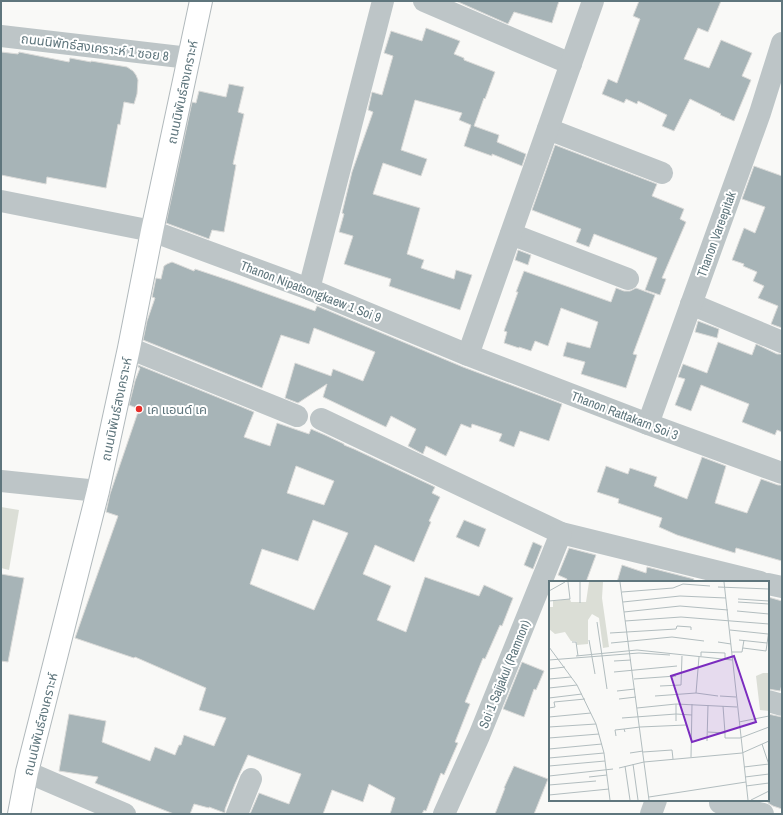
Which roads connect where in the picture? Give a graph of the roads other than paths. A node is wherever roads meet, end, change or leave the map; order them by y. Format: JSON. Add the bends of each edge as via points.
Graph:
{"nodes":[{"id":1,"x":201,"y":1,"type":"edge"},
{"id":2,"x":382,"y":1,"type":"edge"},
{"id":3,"x":424,"y":1,"type":"edge"},
{"id":4,"x":593,"y":1,"type":"edge"},
{"id":5,"x":1,"y":36,"type":"edge"},
{"id":6,"x":782,"y":43,"type":"edge"},
{"id":7,"x":189,"y":58,"type":"junction"},
{"id":8,"x":571,"y":64,"type":"junction"},
{"id":9,"x":775,"y":92,"type":"edge"},
{"id":10,"x":548,"y":129,"type":"junction"},
{"id":11,"x":662,"y":173,"type":"dead end"},
{"id":12,"x":1,"y":201,"type":"edge"},
{"id":13,"x":152,"y":230,"type":"junction"},
{"id":14,"x":511,"y":234,"type":"junction"},
{"id":15,"x":628,"y":279,"type":"dead end"},
{"id":16,"x":309,"y":289,"type":"junction"},
{"id":17,"x":691,"y":304,"type":"junction"},
{"id":18,"x":782,"y":342,"type":"edge"},
{"id":19,"x":129,"y":348,"type":"junction"},
{"id":20,"x":468,"y":355,"type":"junction"},
{"id":21,"x":297,"y":416,"type":"dead end"},
{"id":22,"x":321,"y":419,"type":"dead end"},
{"id":23,"x":648,"y":424,"type":"junction"},
{"id":24,"x":782,"y":473,"type":"edge"},
{"id":25,"x":1,"y":482,"type":"edge"},
{"id":26,"x":98,"y":491,"type":"junction"},
{"id":27,"x":561,"y":533,"type":"junction"},
{"id":28,"x":756,"y":581,"type":"edge"},
{"id":29,"x":769,"y":584,"type":"edge"},
{"id":30,"x":782,"y":588,"type":"edge"},
{"id":31,"x":769,"y":701,"type":"edge"},
{"id":32,"x":782,"y":705,"type":"edge"},
{"id":33,"x":27,"y":772,"type":"junction"},
{"id":34,"x":251,"y":779,"type":"dead end"},
{"id":35,"x":656,"y":801,"type":"edge"},
{"id":36,"x":720,"y":804,"type":"dead end"},
{"id":37,"x":116,"y":812,"type":"edge"},
{"id":38,"x":19,"y":814,"type":"edge"},
{"id":39,"x":237,"y":814,"type":"edge"},
{"id":40,"x":444,"y":814,"type":"edge"},
{"id":41,"x":651,"y":814,"type":"edge"},
{"id":42,"x":762,"y":814,"type":"edge"}],
"edges":[{"from":1,"to":7,"type":"main road","name":"ถนนนิพันธ์สงเคราะห์"},
{"from":2,"to":16,"type":"street"},
{"from":3,"to":8,"type":"street"},
{"from":4,"to":8,"type":"street"},
{"from":5,"to":7,"type":"street","name":"ถนนนิพัทธ์สงเคราะห์ 1 ซอย 8"},
{"from":6,"to":9,"type":"street","name":"Thanon Vareepitak"},
{"from":7,"to":13,"type":"main road","name":"ถนนนิพันธ์สงเคราะห์"},
{"from":8,"to":10,"type":"street"},
{"from":9,"to":17,"type":"street","name":"Thanon Vareepitak","via":[[758,120]]},
{"from":10,"to":11,"type":"street"},
{"from":10,"to":14,"type":"street"},
{"from":12,"to":13,"type":"street","name":"Thanon Nipatsongkaew 1 Soi 9"},
{"from":13,"to":16,"type":"street","name":"Thanon Nipatsongkaew 1 Soi 9"},
{"from":13,"to":19,"type":"main road","name":"ถนนนิพันธ์สงเคราะห์"},
{"from":14,"to":15,"type":"street"},
{"from":14,"to":20,"type":"street"},
{"from":16,"to":20,"type":"street","name":"Thanon Nipatsongkaew 1 Soi 9"},
{"from":17,"to":18,"type":"street"},
{"from":17,"to":23,"type":"street","name":"Thanon Vareepitak"},
{"from":19,"to":21,"type":"street"},
{"from":19,"to":26,"type":"main road","name":"ถนนนิพันธ์สงเคราะห์"},
{"from":20,"to":23,"type":"street","name":"Thanon Rattakarn Soi 3"},
{"from":22,"to":27,"type":"street"},
{"from":23,"to":24,"type":"street","name":"Thanon Rattakarn Soi 3"},
{"from":25,"to":26,"type":"street"},
{"from":26,"to":33,"type":"main road","name":"ถนนนิพันธ์สงเคราะห์"},
{"from":27,"to":28,"type":"street"},
{"from":27,"to":40,"type":"street","name":"Soi 1 Sajjakul (Ramnon)","via":[[479,736]]},
{"from":29,"to":30,"type":"street"},
{"from":31,"to":32,"type":"street"},
{"from":33,"to":37,"type":"street"},
{"from":33,"to":38,"type":"main road","name":"ถนนนิพันธ์สงเคราะห์"},
{"from":34,"to":39,"type":"street"},
{"from":35,"to":41,"type":"street"},
{"from":36,"to":42,"type":"street"}]}
